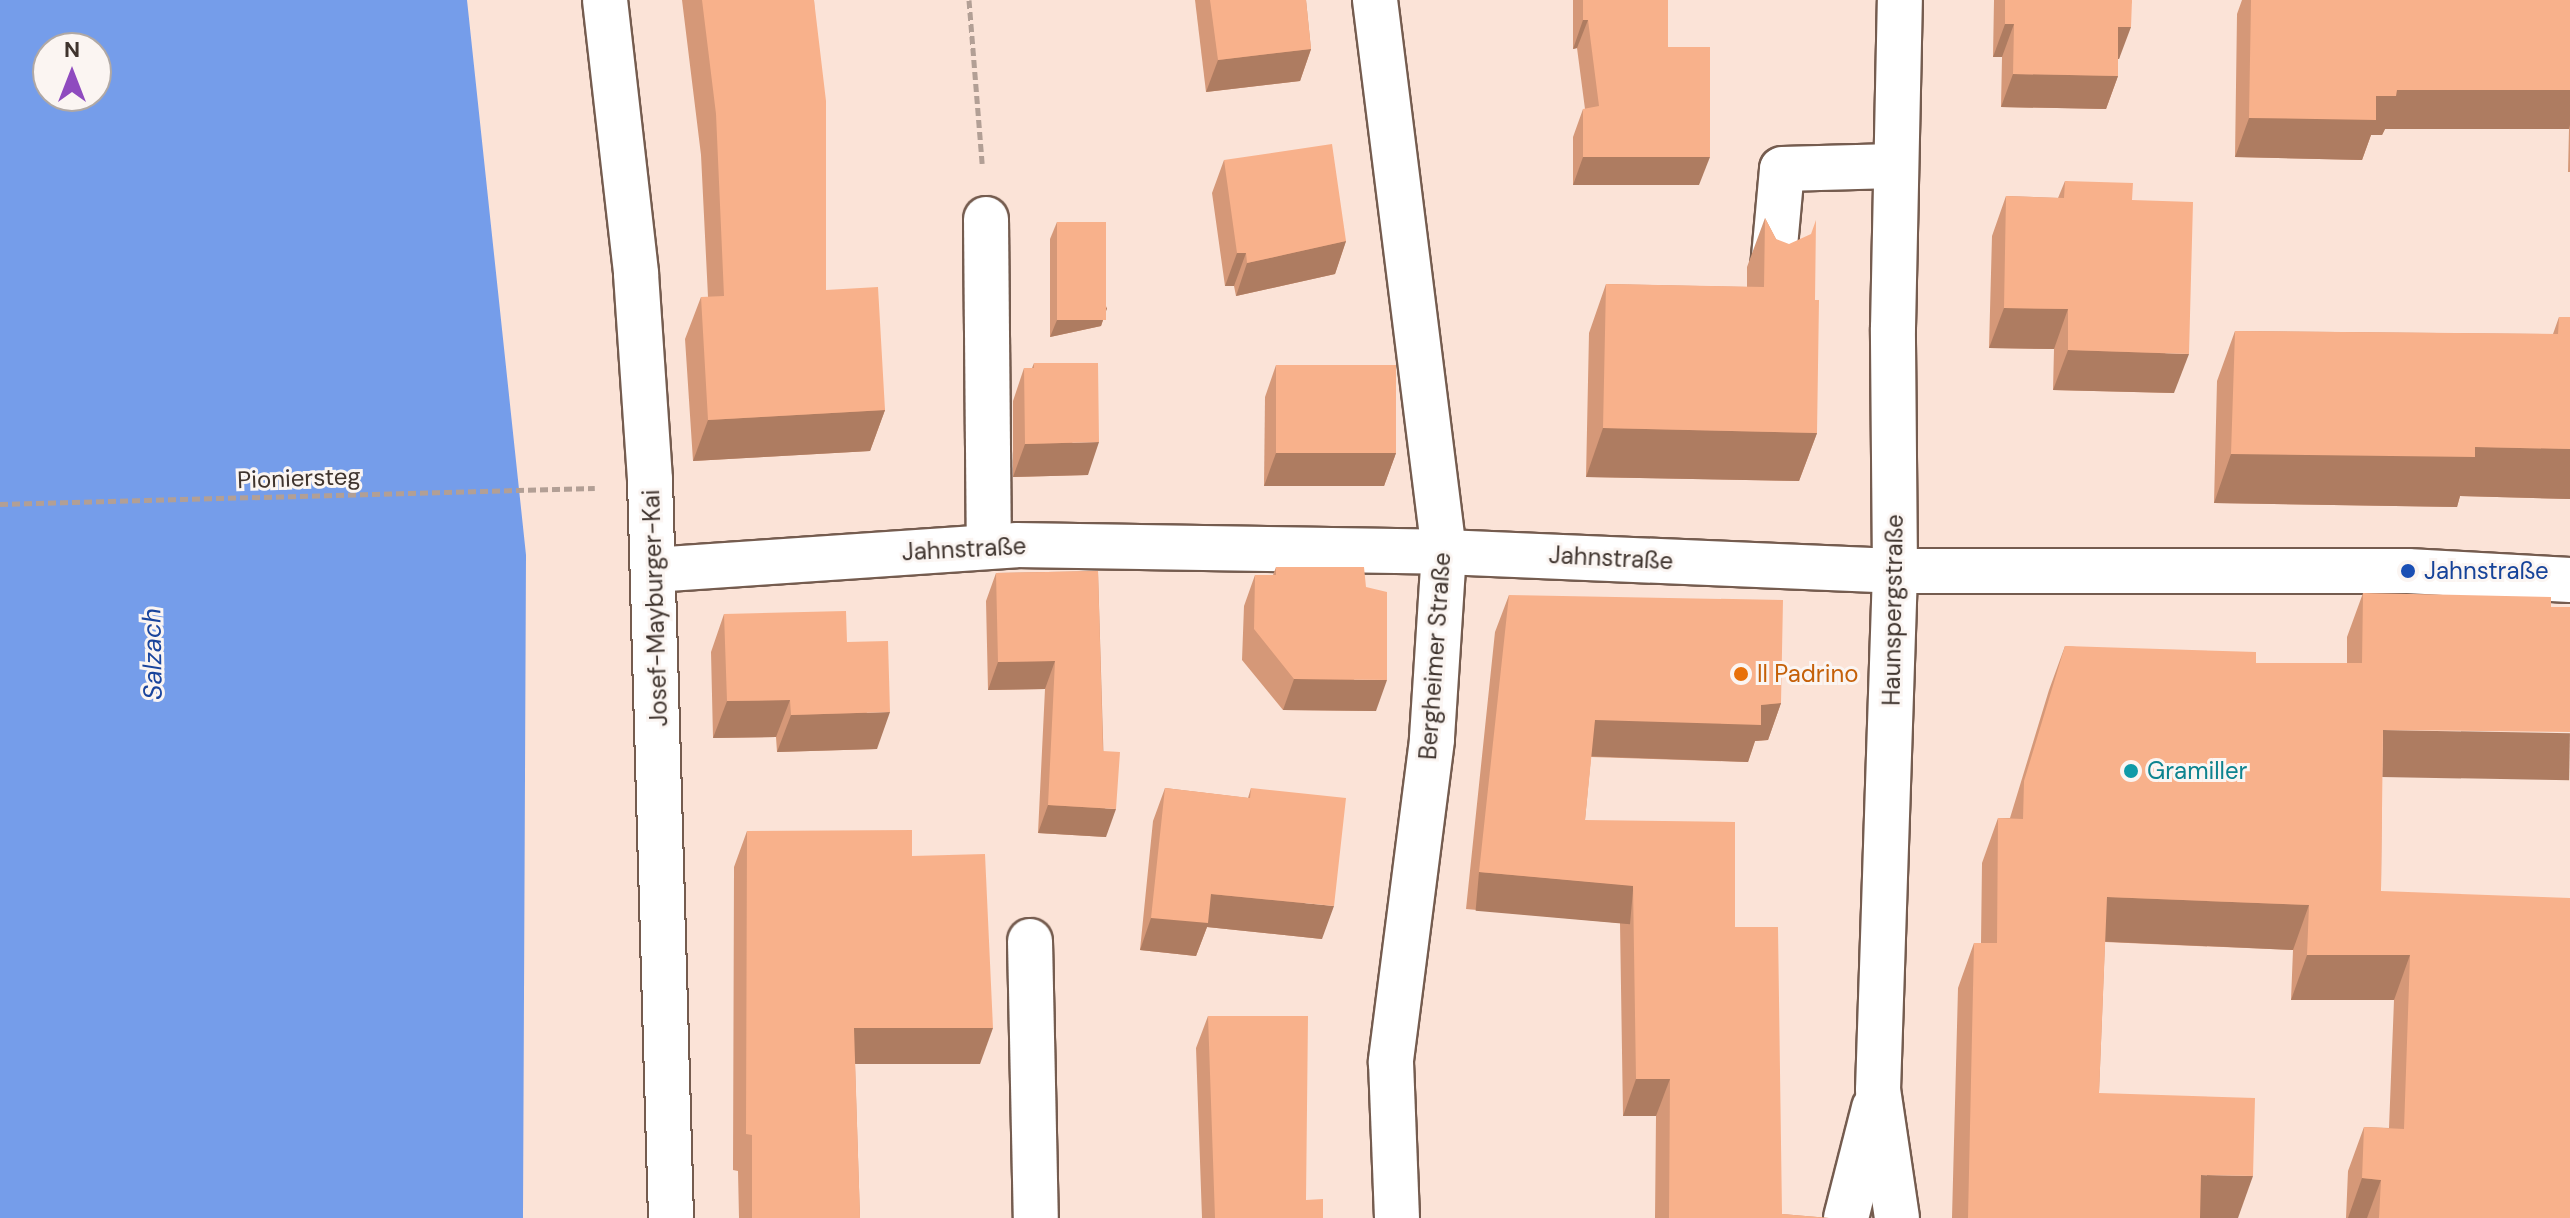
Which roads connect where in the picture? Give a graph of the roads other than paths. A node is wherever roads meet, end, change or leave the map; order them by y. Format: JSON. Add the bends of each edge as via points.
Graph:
{"nodes":[{"id":1,"x":605,"y":0,"type":"edge"},
{"id":2,"x":1375,"y":0,"type":"edge"},
{"id":3,"x":1900,"y":0,"type":"edge"},
{"id":4,"x":1895,"y":166,"type":"junction"},
{"id":5,"x":986,"y":219,"type":"road end"},
{"id":6,"x":1773,"y":268,"type":"edge"},
{"id":7,"x":989,"y":545,"type":"junction"},
{"id":8,"x":1444,"y":552,"type":"junction"},
{"id":9,"x":653,"y":570,"type":"junction"},
{"id":10,"x":1895,"y":571,"type":"junction"},
{"id":11,"x":2570,"y":580,"type":"edge"},
{"id":12,"x":1030,"y":941,"type":"dead end"},
{"id":13,"x":1878,"y":1090,"type":"junction"},
{"id":14,"x":671,"y":1218,"type":"edge"},
{"id":15,"x":1036,"y":1218,"type":"edge"},
{"id":16,"x":1397,"y":1218,"type":"edge"},
{"id":17,"x":1846,"y":1218,"type":"edge"},
{"id":18,"x":1897,"y":1218,"type":"edge"}],
"edges":[{"from":1,"to":9,"type":"street","name":"Josef-Mayburger-Kai","via":[[636,274]]},
{"from":2,"to":8,"type":"street","name":"Bergheimer Straße"},
{"from":3,"to":4,"type":"street","name":"Haunspergstraße"},
{"from":4,"to":6,"type":"street","via":[[1782,169]]},
{"from":4,"to":10,"type":"street","name":"Haunspergstraße"},
{"from":5,"to":7,"type":"street"},
{"from":7,"to":8,"type":"street","name":"Jahnstraße"},
{"from":7,"to":9,"type":"street","name":"Jahnstraße"},
{"from":8,"to":10,"type":"street","name":"Jahnstraße"},
{"from":8,"to":16,"type":"street","name":"Bergheimer Straße","via":[[1432,740],[1391,1062]]},
{"from":9,"to":14,"type":"street","name":"Josef-Mayburger-Kai"},
{"from":10,"to":11,"type":"street","name":"Jahnstraße","via":[[2408,571]]},
{"from":10,"to":13,"type":"street","name":"Haunspergstraße"},
{"from":12,"to":15,"type":"street"},
{"from":13,"to":17,"type":"street"},
{"from":13,"to":18,"type":"street","name":"Haunspergstraße"}]}
